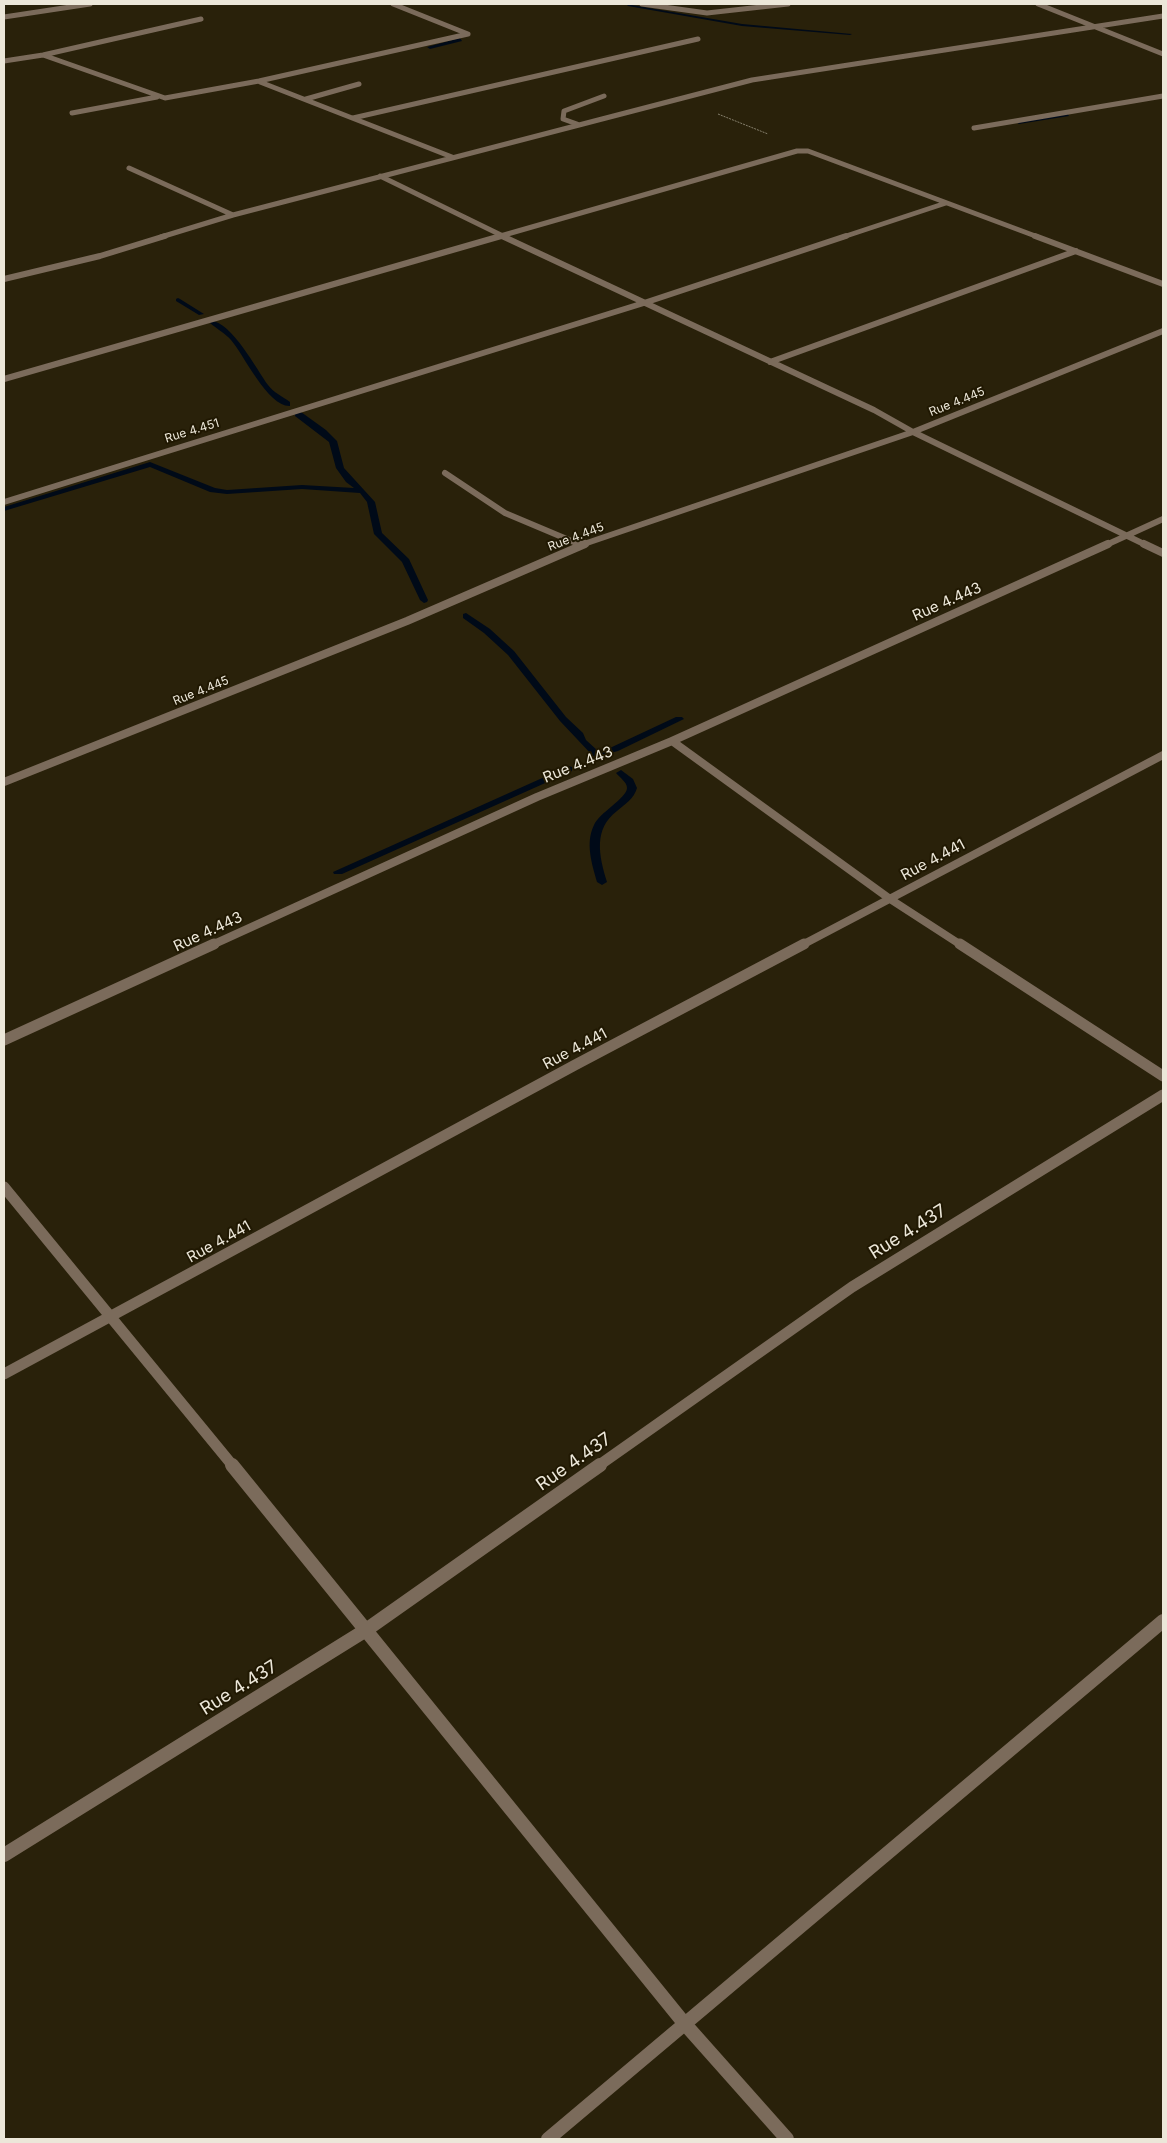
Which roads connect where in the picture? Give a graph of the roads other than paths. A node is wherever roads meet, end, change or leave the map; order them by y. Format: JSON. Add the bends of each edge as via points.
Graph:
{"nodes":[{"id":1,"x":90,"y":4,"type":"edge"},
{"id":2,"x":393,"y":4,"type":"edge"},
{"id":3,"x":642,"y":4,"type":"edge"},
{"id":4,"x":788,"y":4,"type":"edge"},
{"id":5,"x":1038,"y":4,"type":"edge"},
{"id":6,"x":1163,"y":16,"type":"edge"},
{"id":7,"x":4,"y":17,"type":"edge"},
{"id":8,"x":201,"y":19,"type":"dead end"},
{"id":9,"x":1093,"y":26,"type":"junction"},
{"id":10,"x":698,"y":39,"type":"dead end"},
{"id":11,"x":43,"y":54,"type":"junction"},
{"id":12,"x":1163,"y":54,"type":"edge"},
{"id":13,"x":4,"y":61,"type":"edge"},
{"id":14,"x":259,"y":82,"type":"junction"},
{"id":15,"x":359,"y":84,"type":"dead end"},
{"id":16,"x":604,"y":96,"type":"dead end"},
{"id":17,"x":1163,"y":96,"type":"edge"},
{"id":18,"x":158,"y":97,"type":"junction"},
{"id":19,"x":306,"y":99,"type":"junction"},
{"id":20,"x":72,"y":113,"type":"dead end"},
{"id":21,"x":353,"y":118,"type":"junction"},
{"id":22,"x":577,"y":124,"type":"junction"},
{"id":23,"x":974,"y":128,"type":"dead end"},
{"id":24,"x":452,"y":157,"type":"junction"},
{"id":25,"x":128,"y":168,"type":"dead end"},
{"id":26,"x":380,"y":176,"type":"junction"},
{"id":27,"x":946,"y":202,"type":"junction"},
{"id":28,"x":233,"y":215,"type":"junction"},
{"id":29,"x":502,"y":236,"type":"junction"},
{"id":30,"x":1076,"y":251,"type":"junction"},
{"id":31,"x":4,"y":279,"type":"edge"},
{"id":32,"x":1163,"y":284,"type":"edge"},
{"id":33,"x":646,"y":302,"type":"junction"},
{"id":34,"x":1163,"y":331,"type":"edge"},
{"id":35,"x":770,"y":362,"type":"junction"},
{"id":36,"x":4,"y":378,"type":"edge"},
{"id":37,"x":913,"y":432,"type":"junction"},
{"id":38,"x":445,"y":473,"type":"dead end"},
{"id":39,"x":4,"y":502,"type":"edge"},
{"id":40,"x":1163,"y":519,"type":"edge"},
{"id":41,"x":1126,"y":536,"type":"junction"},
{"id":42,"x":581,"y":545,"type":"junction"},
{"id":43,"x":1163,"y":553,"type":"edge"},
{"id":44,"x":672,"y":741,"type":"junction"},
{"id":45,"x":1163,"y":755,"type":"edge"},
{"id":46,"x":4,"y":782,"type":"edge"},
{"id":47,"x":890,"y":899,"type":"junction"},
{"id":48,"x":4,"y":1040,"type":"edge"},
{"id":49,"x":1163,"y":1076,"type":"edge"},
{"id":50,"x":1163,"y":1095,"type":"edge"},
{"id":51,"x":4,"y":1187,"type":"edge"},
{"id":52,"x":112,"y":1317,"type":"junction"},
{"id":53,"x":4,"y":1374,"type":"edge"},
{"id":54,"x":1163,"y":1621,"type":"edge"},
{"id":55,"x":366,"y":1630,"type":"junction"},
{"id":56,"x":4,"y":1856,"type":"edge"},
{"id":57,"x":684,"y":2023,"type":"junction"},
{"id":58,"x":548,"y":2139,"type":"edge"},
{"id":59,"x":787,"y":2139,"type":"edge"}],
"edges":[{"from":1,"to":7,"type":"street"},
{"from":2,"to":14,"type":"street","via":[[468,34]]},
{"from":3,"to":4,"type":"street","via":[[707,13]]},
{"from":5,"to":9,"type":"street"},
{"from":6,"to":9,"type":"street"},
{"from":8,"to":11,"type":"street"},
{"from":9,"to":12,"type":"street"},
{"from":9,"to":22,"type":"street","via":[[763,78]]},
{"from":10,"to":21,"type":"street"},
{"from":11,"to":13,"type":"street"},
{"from":11,"to":18,"type":"street"},
{"from":14,"to":18,"type":"street"},
{"from":14,"to":19,"type":"street"},
{"from":15,"to":19,"type":"street"},
{"from":16,"to":22,"type":"street","via":[[564,111],[563,119]]},
{"from":17,"to":23,"type":"street"},
{"from":18,"to":20,"type":"street"},
{"from":19,"to":21,"type":"street"},
{"from":21,"to":24,"type":"street"},
{"from":22,"to":24,"type":"street"},
{"from":24,"to":26,"type":"street"},
{"from":25,"to":28,"type":"street"},
{"from":26,"to":28,"type":"street"},
{"from":26,"to":29,"type":"street"},
{"from":27,"to":29,"type":"street","via":[[808,151]]},
{"from":27,"to":30,"type":"street"},
{"from":27,"to":33,"type":"street","name":"Rue 4.451"},
{"from":28,"to":31,"type":"street","via":[[100,256]]},
{"from":29,"to":33,"type":"street"},
{"from":29,"to":36,"type":"street"},
{"from":30,"to":32,"type":"street"},
{"from":30,"to":35,"type":"street"},
{"from":33,"to":35,"type":"street"},
{"from":33,"to":39,"type":"street","name":"Rue 4.451"},
{"from":34,"to":37,"type":"street","name":"Rue 4.445"},
{"from":35,"to":37,"type":"street","via":[[874,410]]},
{"from":37,"to":41,"type":"street"},
{"from":37,"to":42,"type":"street","name":"Rue 4.445"},
{"from":38,"to":42,"type":"street","via":[[505,513]]},
{"from":40,"to":41,"type":"street","name":"Rue 4.443"},
{"from":41,"to":43,"type":"street"},
{"from":41,"to":44,"type":"street","name":"Rue 4.443"},
{"from":42,"to":46,"type":"street","name":"Rue 4.445","via":[[398,625]]},
{"from":44,"to":47,"type":"street"},
{"from":44,"to":48,"type":"street","name":"Rue 4.443","via":[[537,797]]},
{"from":45,"to":47,"type":"street","name":"Rue 4.441"},
{"from":47,"to":49,"type":"street"},
{"from":47,"to":52,"type":"street","name":"Rue 4.441","via":[[575,1065]]},
{"from":50,"to":55,"type":"street","name":"Rue 4.437","via":[[852,1287]]},
{"from":51,"to":52,"type":"street"},
{"from":52,"to":53,"type":"street","name":"Rue 4.441"},
{"from":52,"to":55,"type":"street"},
{"from":54,"to":57,"type":"street"},
{"from":55,"to":56,"type":"street","name":"Rue 4.437"},
{"from":55,"to":57,"type":"street"},
{"from":57,"to":58,"type":"street"},
{"from":57,"to":59,"type":"street"}]}
